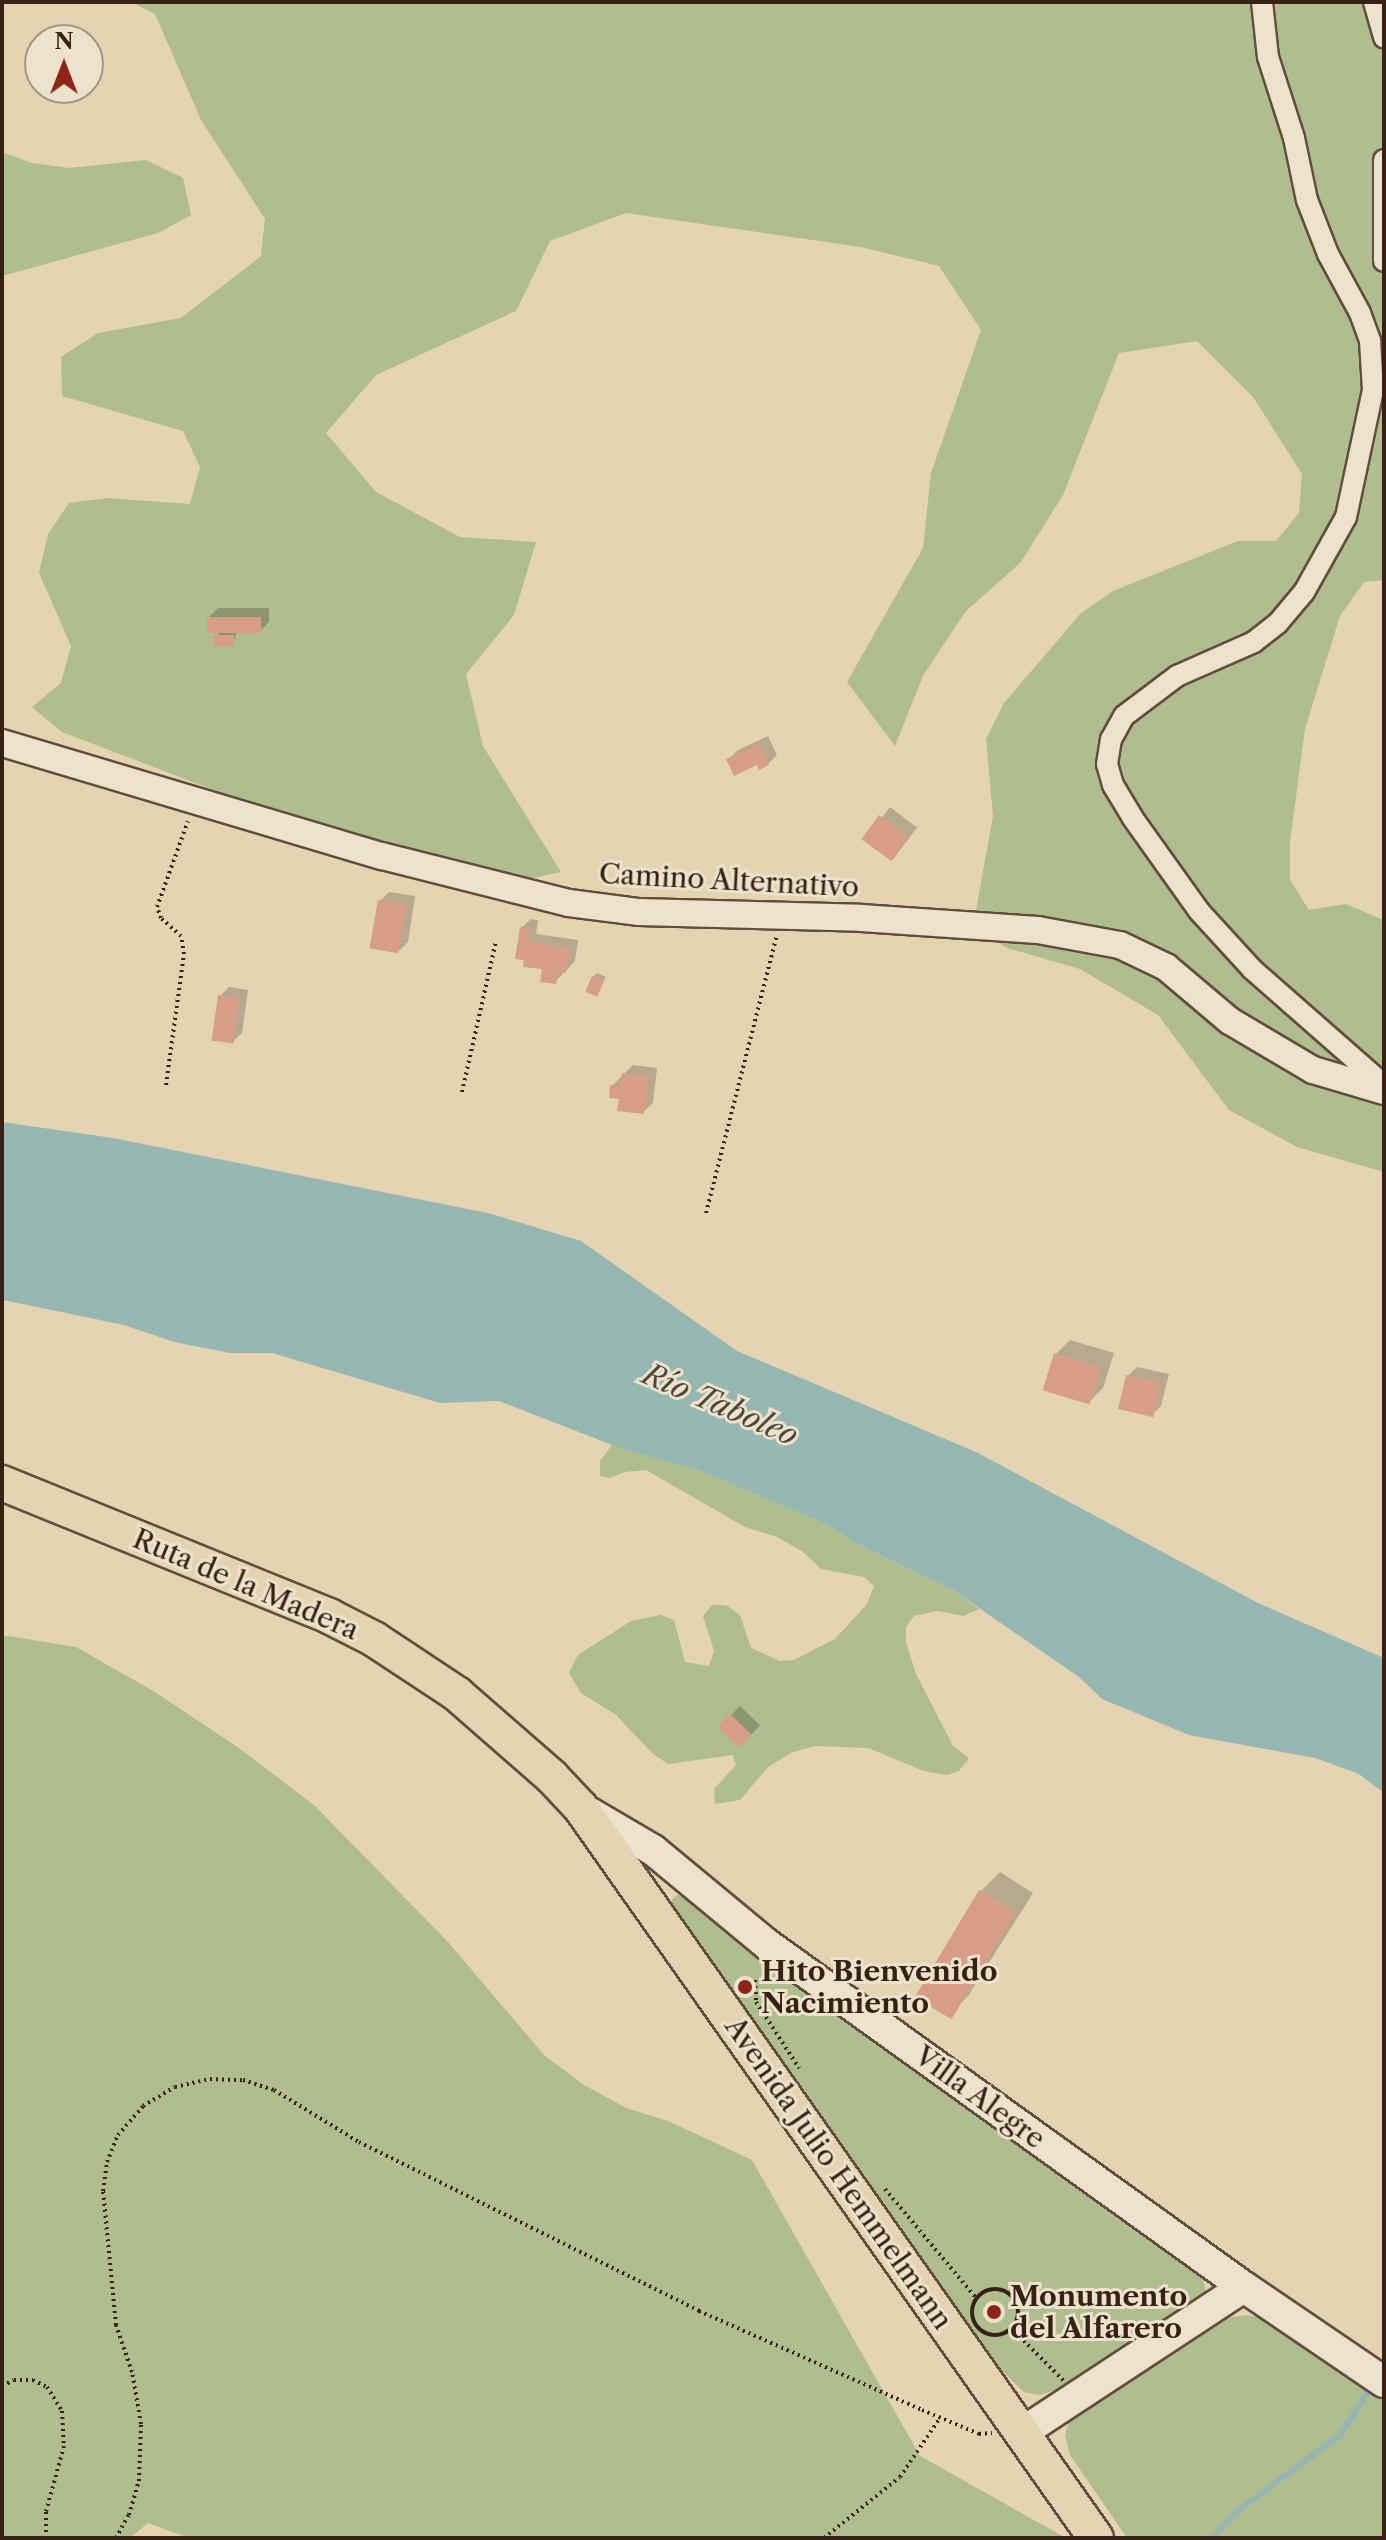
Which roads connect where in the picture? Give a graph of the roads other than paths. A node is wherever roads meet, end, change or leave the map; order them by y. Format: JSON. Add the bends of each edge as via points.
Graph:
{"nodes":[{"id":1,"x":1262,"y":2,"type":"edge"},
{"id":2,"x":1374,"y":2,"type":"edge"},
{"id":3,"x":1384,"y":38,"type":"edge"},
{"id":4,"x":1384,"y":160,"type":"edge"},
{"id":5,"x":1384,"y":261,"type":"edge"},
{"id":6,"x":2,"y":743,"type":"edge"},
{"id":7,"x":1384,"y":1088,"type":"edge"},
{"id":8,"x":2,"y":1483,"type":"edge"},
{"id":9,"x":581,"y":1808,"type":"junction"},
{"id":10,"x":1244,"y":2287,"type":"junction"},
{"id":11,"x":1384,"y":2382,"type":"edge"},
{"id":12,"x":1023,"y":2432,"type":"junction"},
{"id":13,"x":1096,"y":2538,"type":"edge"}],
"edges":[{"from":1,"to":7,"type":"street","via":[[1268,57],[1307,200],[1370,341],[1373,390],[1346,517],[1304,592],[1261,637],[1177,676],[1124,716],[1111,739],[1107,764],[1132,817],[1199,911],[1252,969]]},
{"from":2,"to":3,"type":"street"},
{"from":4,"to":5,"type":"street"},
{"from":6,"to":7,"type":"street","name":"Camino Alternativo","via":[[481,883],[569,903],[639,912],[1038,930],[1120,945],[1166,967],[1230,1021],[1313,1070]]},
{"from":8,"to":9,"type":"highway","name":"Ruta de la Madera","via":[[284,1595],[374,1639],[490,1720]]},
{"from":9,"to":10,"type":"main road","name":"Villa Alegre","via":[[653,1850],[768,1945]]},
{"from":9,"to":12,"type":"highway","name":"Avenida Julio Hemmelmann"},
{"from":10,"to":11,"type":"main road","name":"Villa Alegre"},
{"from":10,"to":12,"type":"main road"},
{"from":12,"to":13,"type":"highway","name":"Avenida Julio Hemmelmann"}]}
